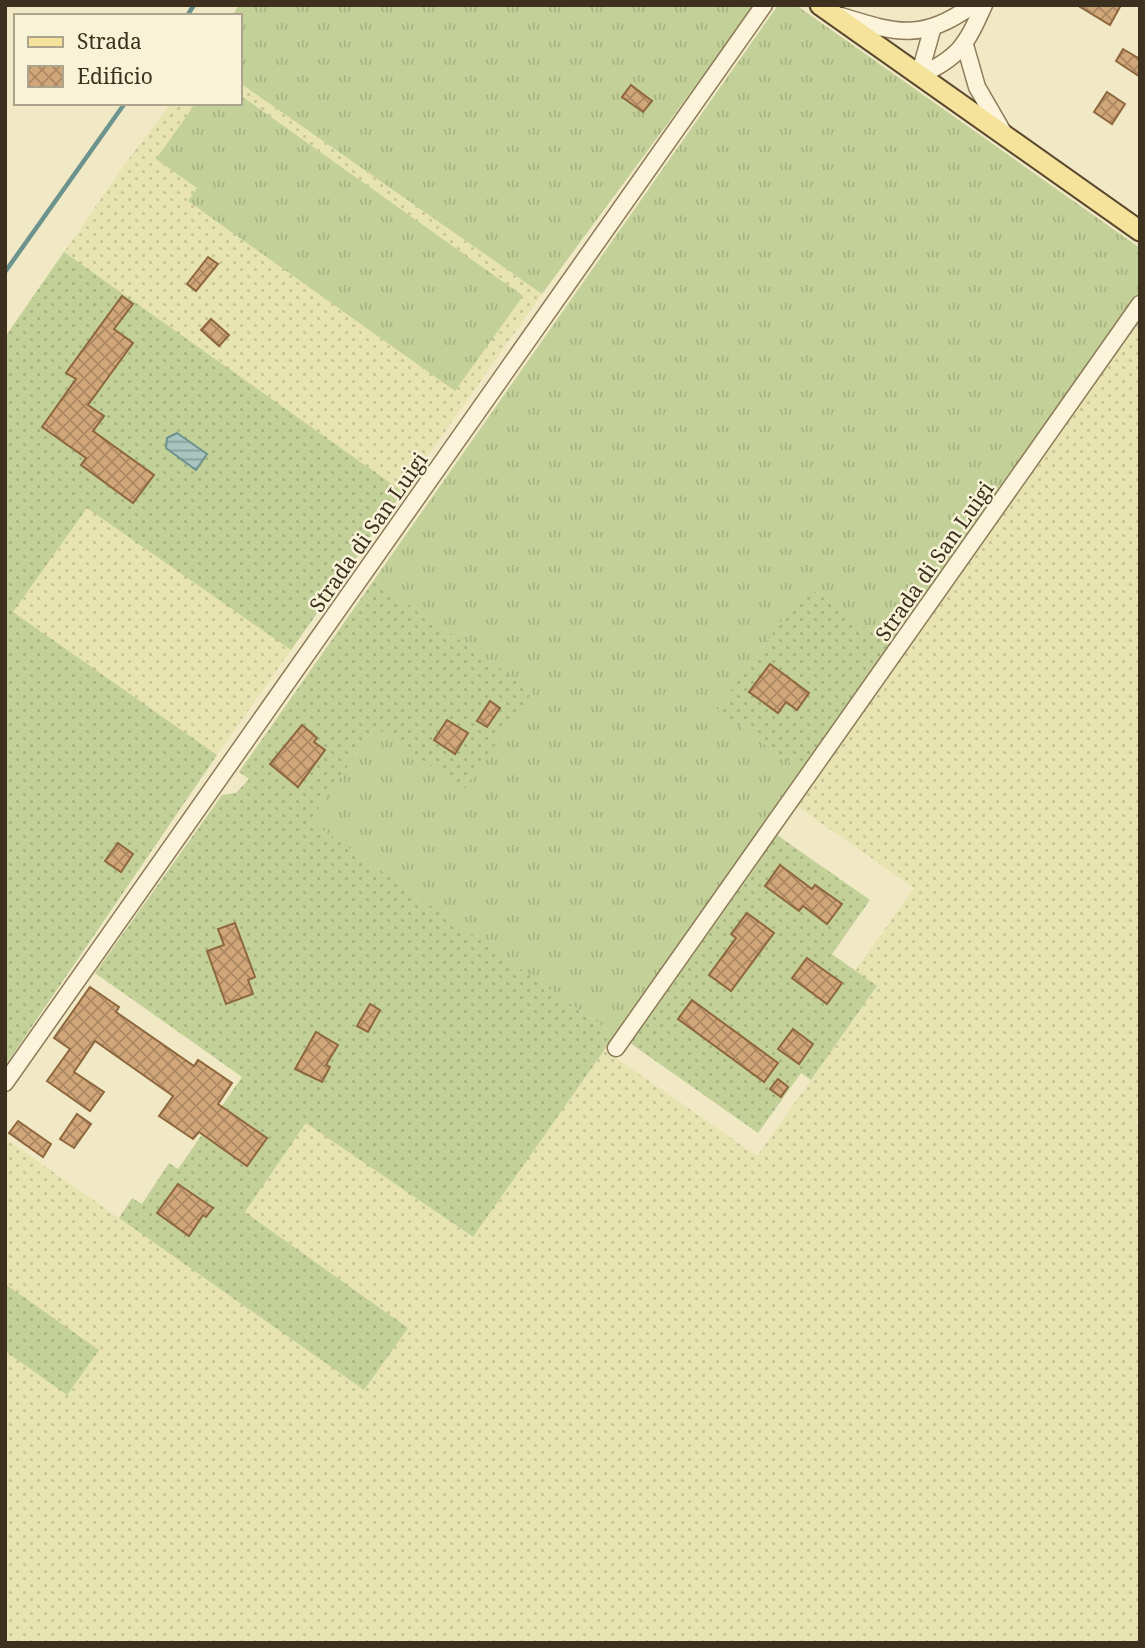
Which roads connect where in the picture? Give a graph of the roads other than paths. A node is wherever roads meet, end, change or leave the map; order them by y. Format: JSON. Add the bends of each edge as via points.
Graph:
{"nodes":[{"id":1,"x":764,"y":5,"type":"edge"},
{"id":2,"x":973,"y":5,"type":"edge"},
{"id":3,"x":984,"y":5,"type":"edge"},
{"id":4,"x":825,"y":9,"type":"edge"},
{"id":5,"x":932,"y":30,"type":"junction"},
{"id":6,"x":965,"y":45,"type":"junction"},
{"id":7,"x":919,"y":76,"type":"junction"},
{"id":8,"x":1004,"y":134,"type":"junction"},
{"id":9,"x":1140,"y":232,"type":"edge"},
{"id":10,"x":1140,"y":304,"type":"edge"},
{"id":11,"x":616,"y":1048,"type":"dead end"},
{"id":12,"x":5,"y":1083,"type":"edge"}],
"edges":[{"from":1,"to":12,"type":"street","name":"Strada di San Luigi"},
{"from":2,"to":5,"type":"street"},
{"from":3,"to":6,"type":"street"},
{"from":4,"to":5,"type":"street","via":[[887,30]]},
{"from":4,"to":7,"type":"main road"},
{"from":5,"to":7,"type":"street"},
{"from":6,"to":7,"type":"street","via":[[945,64]]},
{"from":6,"to":8,"type":"street","via":[[977,87]]},
{"from":7,"to":8,"type":"main road"},
{"from":8,"to":9,"type":"main road"},
{"from":10,"to":11,"type":"street","name":"Strada di San Luigi"}]}
